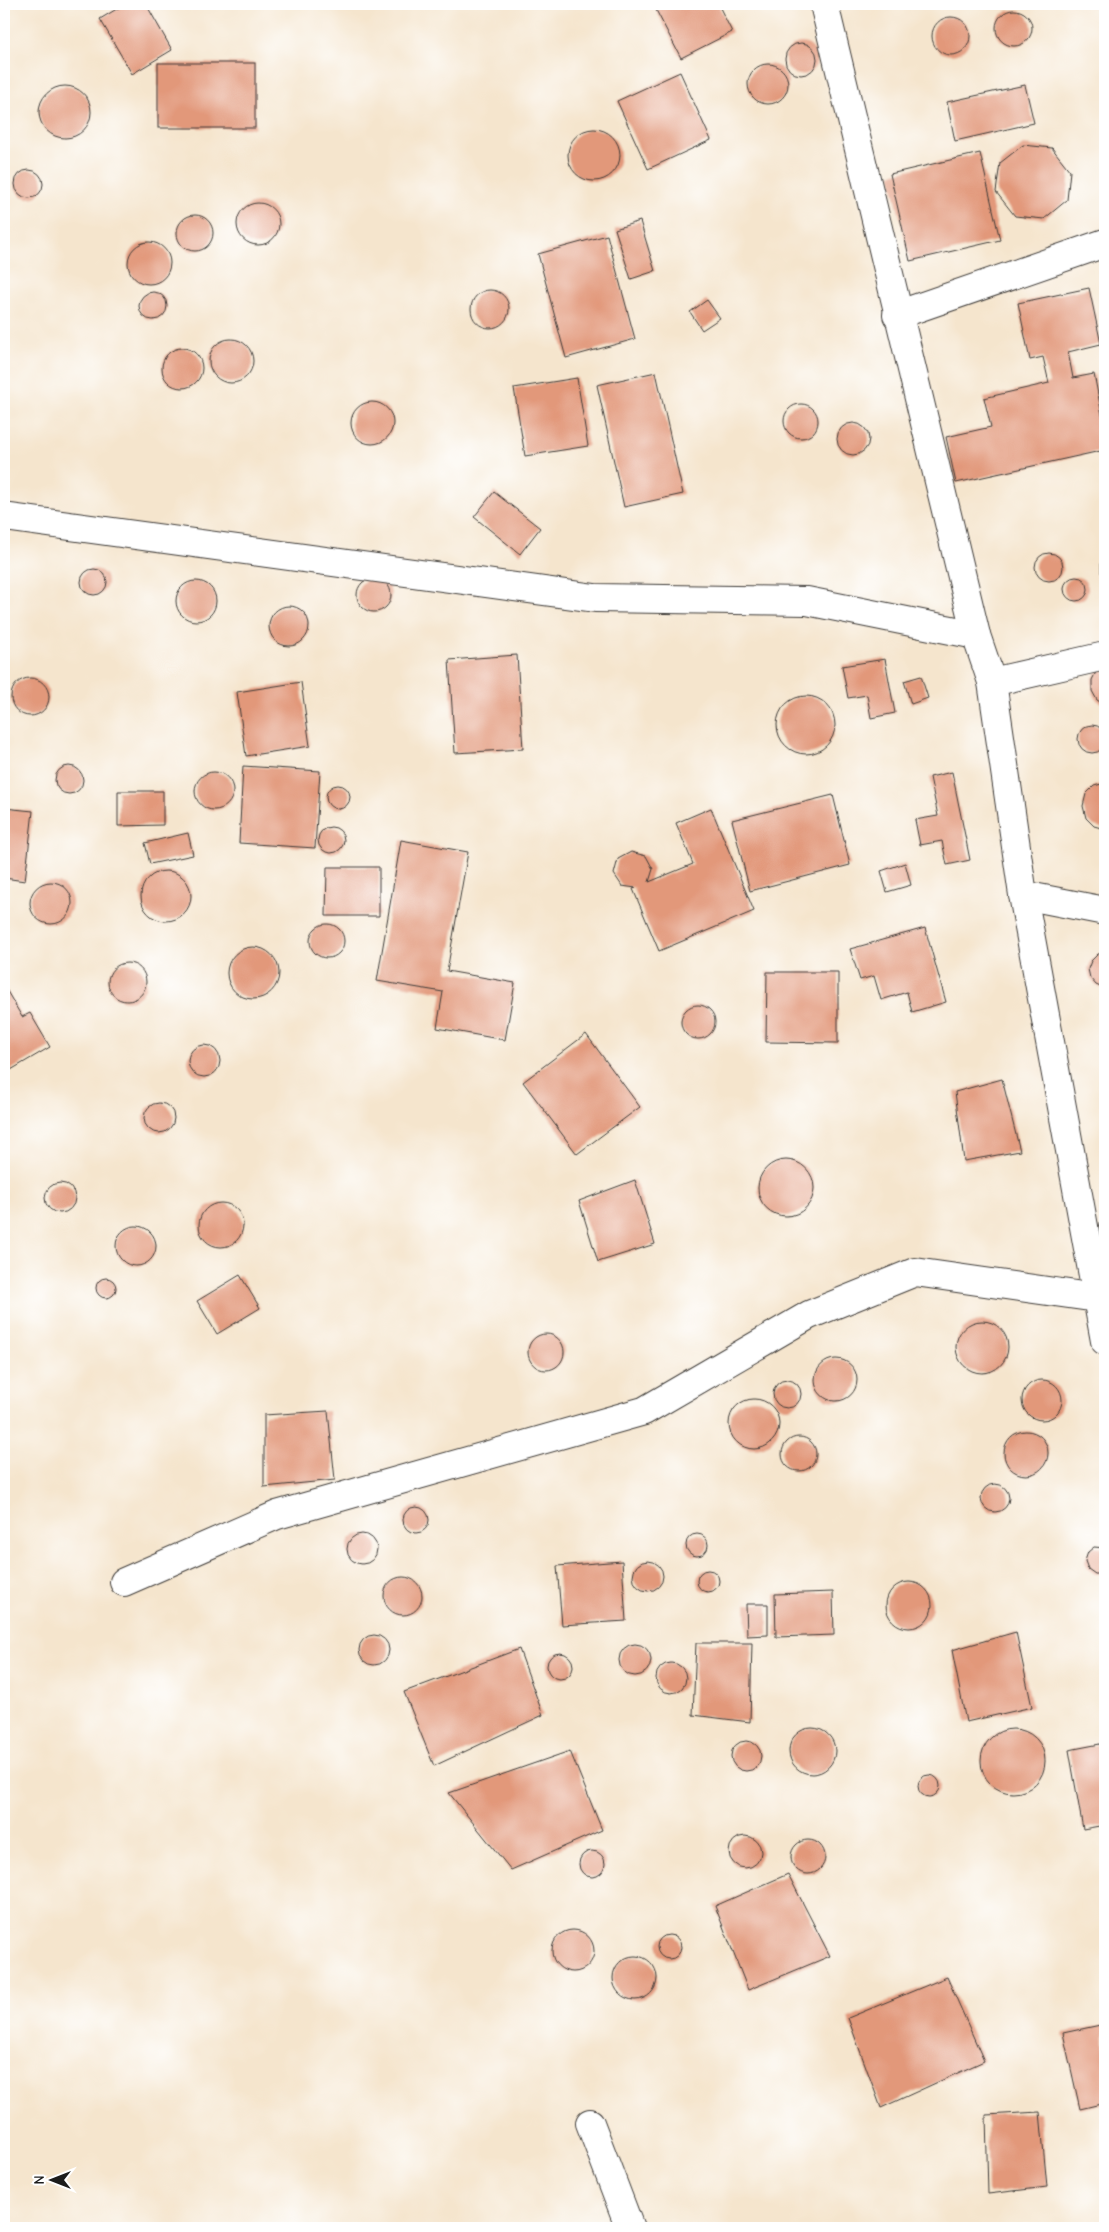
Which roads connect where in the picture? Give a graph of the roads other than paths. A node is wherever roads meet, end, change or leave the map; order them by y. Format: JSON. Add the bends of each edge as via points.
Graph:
{"nodes":[{"id":1,"x":824,"y":4,"type":"edge"},
{"id":2,"x":1105,"y":243,"type":"edge"},
{"id":3,"x":897,"y":315,"type":"junction"},
{"id":4,"x":4,"y":517,"type":"edge"},
{"id":5,"x":976,"y":635,"type":"junction"},
{"id":6,"x":1105,"y":656,"type":"edge"},
{"id":7,"x":992,"y":682,"type":"junction"},
{"id":8,"x":1023,"y":895,"type":"junction"},
{"id":9,"x":1105,"y":911,"type":"edge"},
{"id":10,"x":1098,"y":1298,"type":"junction"},
{"id":11,"x":1105,"y":1336,"type":"edge"},
{"id":12,"x":124,"y":1582,"type":"dead end"},
{"id":13,"x":590,"y":2123,"type":"dead end"},
{"id":14,"x":630,"y":2228,"type":"edge"}],
"edges":[{"from":1,"to":3,"type":"street"},
{"from":2,"to":3,"type":"street"},
{"from":3,"to":5,"type":"street"},
{"from":4,"to":5,"type":"street","via":[[595,598],[807,601]]},
{"from":5,"to":7,"type":"street"},
{"from":6,"to":7,"type":"street"},
{"from":7,"to":8,"type":"street"},
{"from":8,"to":9,"type":"street"},
{"from":8,"to":10,"type":"street"},
{"from":10,"to":11,"type":"street"},
{"from":10,"to":12,"type":"street","via":[[915,1272],[809,1315],[644,1411],[277,1516]]},
{"from":13,"to":14,"type":"street"}]}
